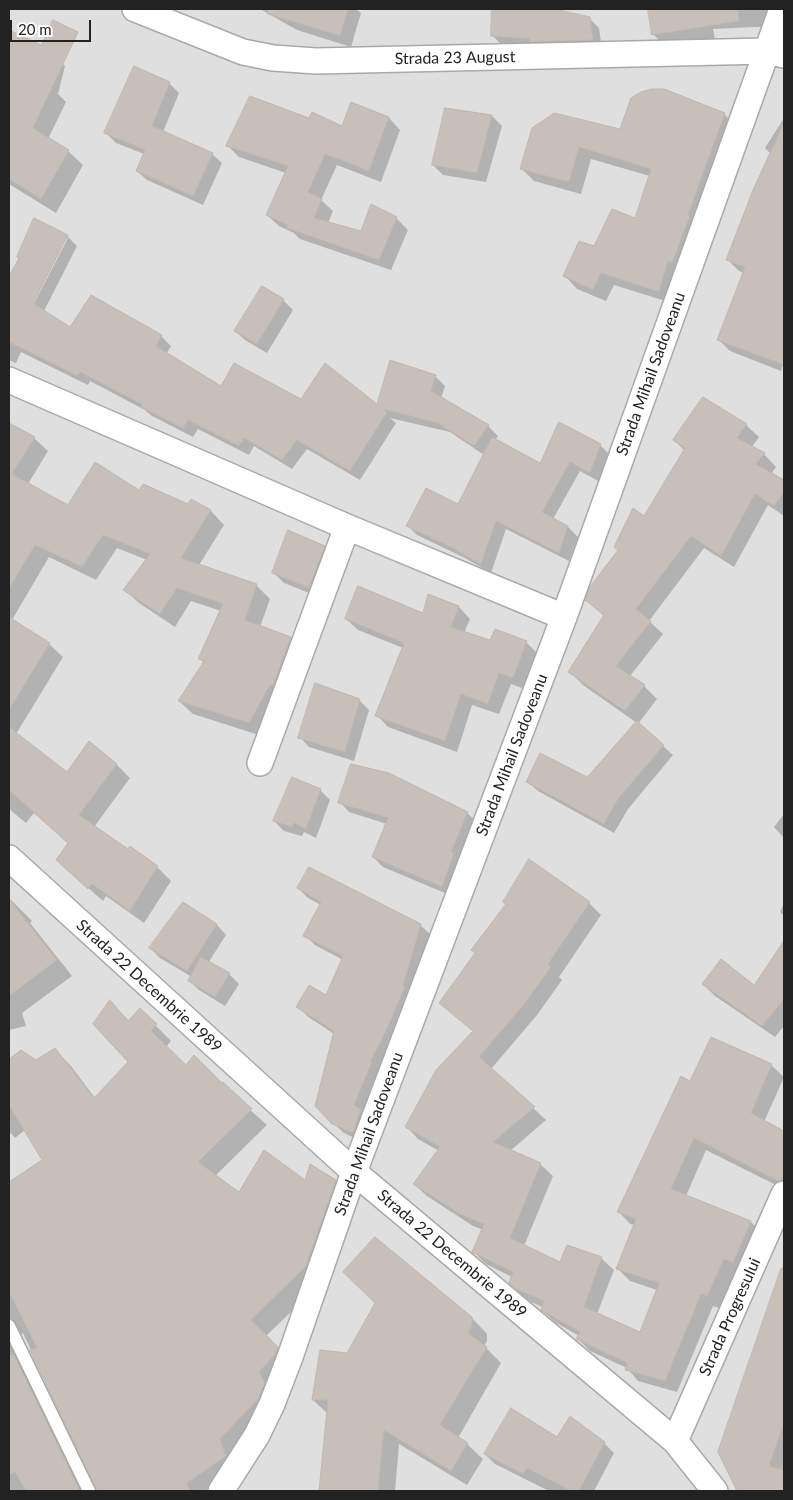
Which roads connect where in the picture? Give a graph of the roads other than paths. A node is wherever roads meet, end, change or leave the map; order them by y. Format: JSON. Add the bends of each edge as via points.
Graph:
{"nodes":[{"id":1,"x":135,"y":9,"type":"edge"},
{"id":2,"x":782,"y":9,"type":"edge"},
{"id":3,"x":775,"y":53,"type":"edge"},
{"id":4,"x":9,"y":380,"type":"edge"},
{"id":5,"x":348,"y":527,"type":"junction"},
{"id":6,"x":564,"y":617,"type":"junction"},
{"id":7,"x":260,"y":763,"type":"dead end"},
{"id":8,"x":9,"y":858,"type":"edge"},
{"id":9,"x":354,"y":1172,"type":"junction"},
{"id":10,"x":784,"y":1194,"type":"edge"},
{"id":11,"x":9,"y":1326,"type":"edge"},
{"id":12,"x":675,"y":1441,"type":"junction"},
{"id":13,"x":89,"y":1491,"type":"edge"},
{"id":14,"x":221,"y":1491,"type":"edge"},
{"id":15,"x":715,"y":1491,"type":"edge"}],
"edges":[{"from":1,"to":3,"type":"street","name":"Strada 23 August","via":[[243,52],[316,61]]},
{"from":2,"to":3,"type":"street","name":"Strada Mihail Sadoveanu"},
{"from":3,"to":6,"type":"street","name":"Strada Mihail Sadoveanu"},
{"from":4,"to":5,"type":"street"},
{"from":5,"to":6,"type":"street"},
{"from":5,"to":7,"type":"street"},
{"from":6,"to":9,"type":"street","name":"Strada Mihail Sadoveanu"},
{"from":8,"to":9,"type":"street","name":"Strada 22 Decembrie 1989"},
{"from":9,"to":12,"type":"street","name":"Strada 22 Decembrie 1989"},
{"from":9,"to":14,"type":"street","name":"Strada Mihail Sadoveanu","via":[[272,1404],[257,1435]]},
{"from":10,"to":12,"type":"street","name":"Strada Progresului"},
{"from":11,"to":13,"type":"lane"},
{"from":12,"to":15,"type":"street","name":"Strada 22 Decembrie 1989"}]}
